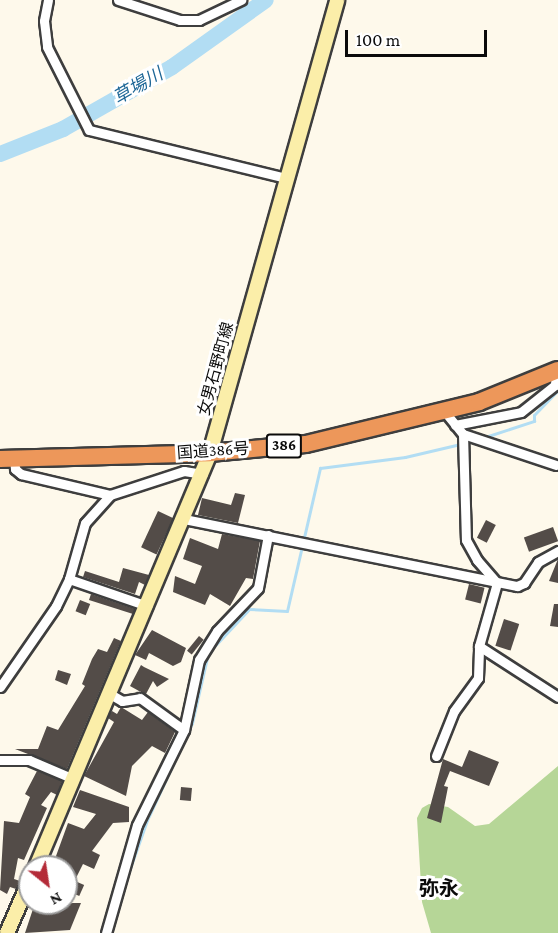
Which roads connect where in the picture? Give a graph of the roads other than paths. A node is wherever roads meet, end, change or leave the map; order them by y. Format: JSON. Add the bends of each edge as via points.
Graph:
{"nodes":[{"id":1,"x":48,"y":0,"type":"edge"},
{"id":2,"x":118,"y":0,"type":"edge"},
{"id":3,"x":241,"y":0,"type":"edge"},
{"id":4,"x":337,"y":0,"type":"edge"},
{"id":5,"x":286,"y":178,"type":"junction"},
{"id":6,"x":557,"y":371,"type":"edge"},
{"id":7,"x":450,"y":419,"type":"junction"},
{"id":8,"x":463,"y":434,"type":"junction"},
{"id":9,"x":210,"y":453,"type":"junction"},
{"id":10,"x":7,"y":459,"type":"edge"},
{"id":11,"x":557,"y":468,"type":"edge"},
{"id":12,"x":203,"y":474,"type":"junction"},
{"id":13,"x":110,"y":495,"type":"junction"},
{"id":14,"x":184,"y":519,"type":"junction"},
{"id":15,"x":268,"y":535,"type":"junction"},
{"id":16,"x":558,"y":551,"type":"edge"},
{"id":17,"x":69,"y":579,"type":"junction"},
{"id":18,"x":497,"y":584,"type":"junction"},
{"id":19,"x":148,"y":606,"type":"junction"},
{"id":20,"x":479,"y":646,"type":"junction"},
{"id":21,"x":0,"y":687,"type":"edge"},
{"id":22,"x":110,"y":694,"type":"junction"},
{"id":23,"x":558,"y":697,"type":"edge"},
{"id":24,"x":184,"y":730,"type":"junction"},
{"id":25,"x":436,"y":756,"type":"dead end"},
{"id":26,"x":0,"y":760,"type":"edge"},
{"id":27,"x":74,"y":779,"type":"junction"},
{"id":28,"x":41,"y":855,"type":"edge"},
{"id":29,"x":18,"y":908,"type":"edge"},
{"id":30,"x":7,"y":933,"type":"edge"},
{"id":31,"x":106,"y":933,"type":"edge"}],
"edges":[{"from":1,"to":5,"type":"street","via":[[44,21],[47,47],[89,130]]},
{"from":2,"to":3,"type":"street","via":[[180,20],[199,20]]},
{"from":4,"to":5,"type":"main road","name":"女男石野町線"},
{"from":5,"to":9,"type":"main road","name":"女男石野町線"},
{"from":6,"to":7,"type":"highway","name":"国道386号","number":"386"},
{"from":6,"to":7,"type":"street","via":[[555,385],[521,412]]},
{"from":7,"to":8,"type":"street"},
{"from":7,"to":9,"type":"highway","name":"国道386号","number":"386","via":[[306,444]]},
{"from":8,"to":11,"type":"street"},
{"from":8,"to":18,"type":"street","via":[[466,540]]},
{"from":9,"to":10,"type":"highway","name":"国道386号","number":"386"},
{"from":9,"to":12,"type":"main road","name":"女男石野町線"},
{"from":10,"to":13,"type":"street","via":[[21,474]]},
{"from":12,"to":13,"type":"street","via":[[174,473]]},
{"from":12,"to":14,"type":"main road","name":"女男石野町線"},
{"from":13,"to":17,"type":"street","via":[[85,523]]},
{"from":14,"to":15,"type":"street"},
{"from":14,"to":19,"type":"main road","name":"女男石野町線"},
{"from":15,"to":18,"type":"street"},
{"from":15,"to":24,"type":"street","via":[[258,588],[217,631],[199,660]]},
{"from":16,"to":18,"type":"street","via":[[538,562],[524,583]]},
{"from":17,"to":19,"type":"street"},
{"from":17,"to":21,"type":"street","via":[[44,627]]},
{"from":18,"to":20,"type":"street"},
{"from":19,"to":22,"type":"main road","name":"女男石野町線"},
{"from":20,"to":23,"type":"street"},
{"from":20,"to":25,"type":"street","via":[[478,678],[454,711]]},
{"from":22,"to":24,"type":"street","via":[[122,701],[140,698]]},
{"from":22,"to":27,"type":"main road","name":"女男石野町線"},
{"from":24,"to":31,"type":"street","via":[[137,825]]},
{"from":26,"to":27,"type":"street","via":[[29,760]]},
{"from":27,"to":28,"type":"main road","name":"女男石野町線"},
{"from":29,"to":30,"type":"main road"}]}
